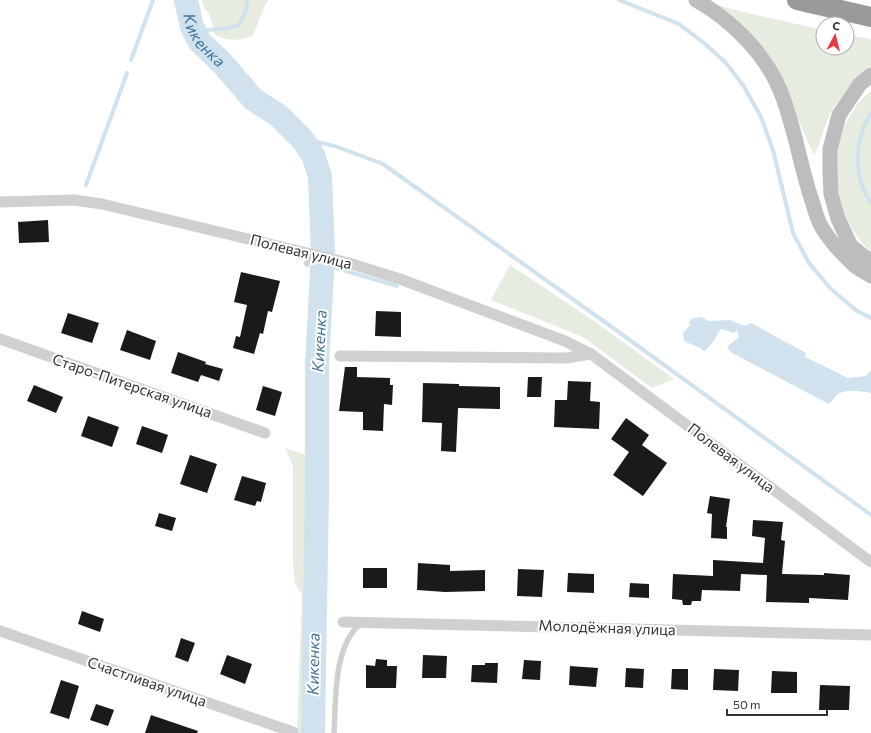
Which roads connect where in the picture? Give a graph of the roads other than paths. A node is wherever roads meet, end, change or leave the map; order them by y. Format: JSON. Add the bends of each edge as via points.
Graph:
{"nodes":[{"id":1,"x":696,"y":0,"type":"edge"},
{"id":2,"x":797,"y":0,"type":"edge"},
{"id":3,"x":871,"y":17,"type":"edge"},
{"id":4,"x":871,"y":75,"type":"edge"},
{"id":5,"x":0,"y":202,"type":"edge"},
{"id":6,"x":871,"y":262,"type":"edge"},
{"id":7,"x":871,"y":276,"type":"edge"},
{"id":8,"x":0,"y":339,"type":"edge"},
{"id":9,"x":591,"y":354,"type":"junction"},
{"id":10,"x":340,"y":356,"type":"dead end"},
{"id":11,"x":265,"y":432,"type":"dead end"},
{"id":12,"x":871,"y":562,"type":"edge"},
{"id":13,"x":343,"y":622,"type":"dead end"},
{"id":14,"x":363,"y":622,"type":"junction"},
{"id":15,"x":0,"y":631,"type":"edge"},
{"id":16,"x":871,"y":635,"type":"edge"},
{"id":17,"x":293,"y":732,"type":"edge"},
{"id":18,"x":334,"y":733,"type":"edge"}],
"edges":[{"from":1,"to":7,"type":"main road","via":[[737,30],[764,61],[780,89],[820,225],[856,267]]},
{"from":2,"to":3,"type":"highway"},
{"from":4,"to":6,"type":"main road","via":[[860,84],[838,115],[830,149],[830,172],[831,194],[838,219],[851,246]]},
{"from":5,"to":9,"type":"street","name":"Полевая улица","via":[[69,200],[102,204],[309,257],[335,259],[400,279],[565,341]]},
{"from":8,"to":11,"type":"street","name":"Старо-Питерская улица"},
{"from":9,"to":10,"type":"street","via":[[566,358]]},
{"from":9,"to":12,"type":"street","name":"Полевая улица"},
{"from":13,"to":14,"type":"street","name":"Молодёжная улица"},
{"from":14,"to":16,"type":"street","name":"Молодёжная улица"},
{"from":14,"to":18,"type":"lane","via":[[357,626],[346,643],[340,663]]},
{"from":15,"to":17,"type":"street","name":"Счастливая улица"}]}
